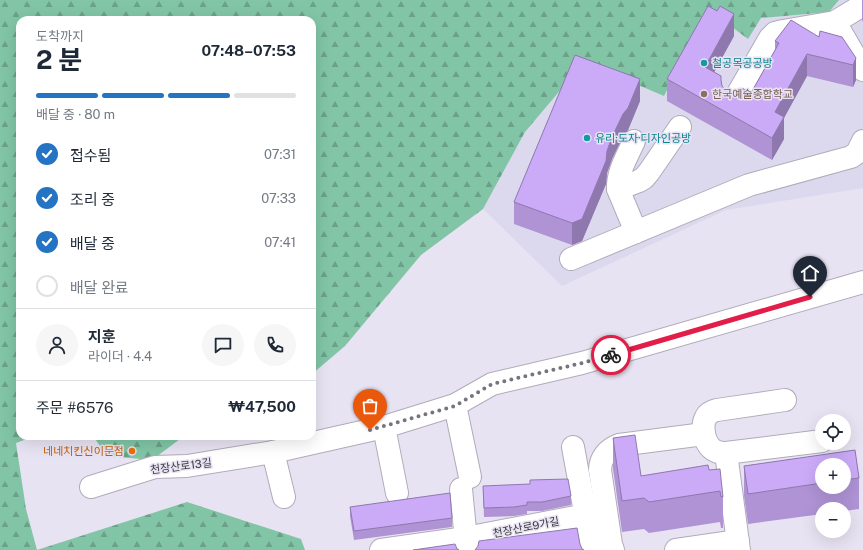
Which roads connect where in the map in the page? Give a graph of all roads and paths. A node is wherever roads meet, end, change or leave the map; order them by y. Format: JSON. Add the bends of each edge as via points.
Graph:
{"nodes":[{"id":1,"x":863,"y":5,"type":"edge"},
{"id":2,"x":835,"y":22,"type":"junction"},
{"id":3,"x":863,"y":70,"type":"edge"},
{"id":4,"x":733,"y":102,"type":"edge"},
{"id":5,"x":680,"y":127,"type":"dead end"},
{"id":6,"x":634,"y":141,"type":"dead end"},
{"id":7,"x":863,"y":141,"type":"edge"},
{"id":8,"x":618,"y":188,"type":"junction"},
{"id":9,"x":636,"y":232,"type":"junction"},
{"id":10,"x":571,"y":259,"type":"dead end"},
{"id":11,"x":863,"y":282,"type":"edge"},
{"id":12,"x":785,"y":400,"type":"dead end"},
{"id":13,"x":455,"y":406,"type":"junction"},
{"id":14,"x":384,"y":427,"type":"junction"},
{"id":15,"x":704,"y":434,"type":"junction"},
{"id":16,"x":815,"y":442,"type":"edge"},
{"id":17,"x":573,"y":447,"type":"dead end"},
{"id":18,"x":273,"y":452,"type":"junction"},
{"id":19,"x":726,"y":453,"type":"junction"},
{"id":20,"x":91,"y":487,"type":"dead end"},
{"id":21,"x":398,"y":493,"type":"dead end"},
{"id":22,"x":284,"y":497,"type":"dead end"},
{"id":23,"x":586,"y":515,"type":"junction"},
{"id":24,"x":467,"y":544,"type":"edge"},
{"id":25,"x":738,"y":546,"type":"edge"},
{"id":26,"x":381,"y":550,"type":"edge"},
{"id":27,"x":592,"y":550,"type":"edge"},
{"id":28,"x":613,"y":550,"type":"edge"},
{"id":29,"x":676,"y":550,"type":"edge"}],
"edges":[{"from":1,"to":2,"type":"street"},
{"from":2,"to":3,"type":"street"},
{"from":2,"to":4,"type":"street","via":[[775,34],[770,38]]},
{"from":5,"to":8,"type":"street","via":[[644,178]]},
{"from":6,"to":8,"type":"street","via":[[619,175]]},
{"from":7,"to":9,"type":"street","via":[[857,153],[851,157],[749,185]]},
{"from":8,"to":9,"type":"street"},
{"from":9,"to":10,"type":"street"},
{"from":11,"to":13,"type":"street","name":"천장산로13길","via":[[582,363],[492,384]]},
{"from":12,"to":15,"type":"street","via":[[711,412],[706,417]]},
{"from":13,"to":14,"type":"street","name":"천장산로13길"},
{"from":13,"to":24,"type":"street","via":[[465,483]]},
{"from":14,"to":18,"type":"street","name":"천장산로13길"},
{"from":14,"to":21,"type":"street"},
{"from":15,"to":19,"type":"street","via":[[712,449],[718,453]]},
{"from":15,"to":28,"type":"street","via":[[619,445],[612,447],[603,457],[600,470]]},
{"from":16,"to":19,"type":"street"},
{"from":17,"to":23,"type":"street"},
{"from":18,"to":20,"type":"street","name":"천장산로13길","via":[[187,466],[155,467]]},
{"from":18,"to":22,"type":"street"},
{"from":19,"to":25,"type":"street"},
{"from":23,"to":24,"type":"street","name":"천장산로9가길"},
{"from":23,"to":27,"type":"street"},
{"from":24,"to":26,"type":"street","name":"천장산로9가길"},
{"from":25,"to":29,"type":"street"}]}
